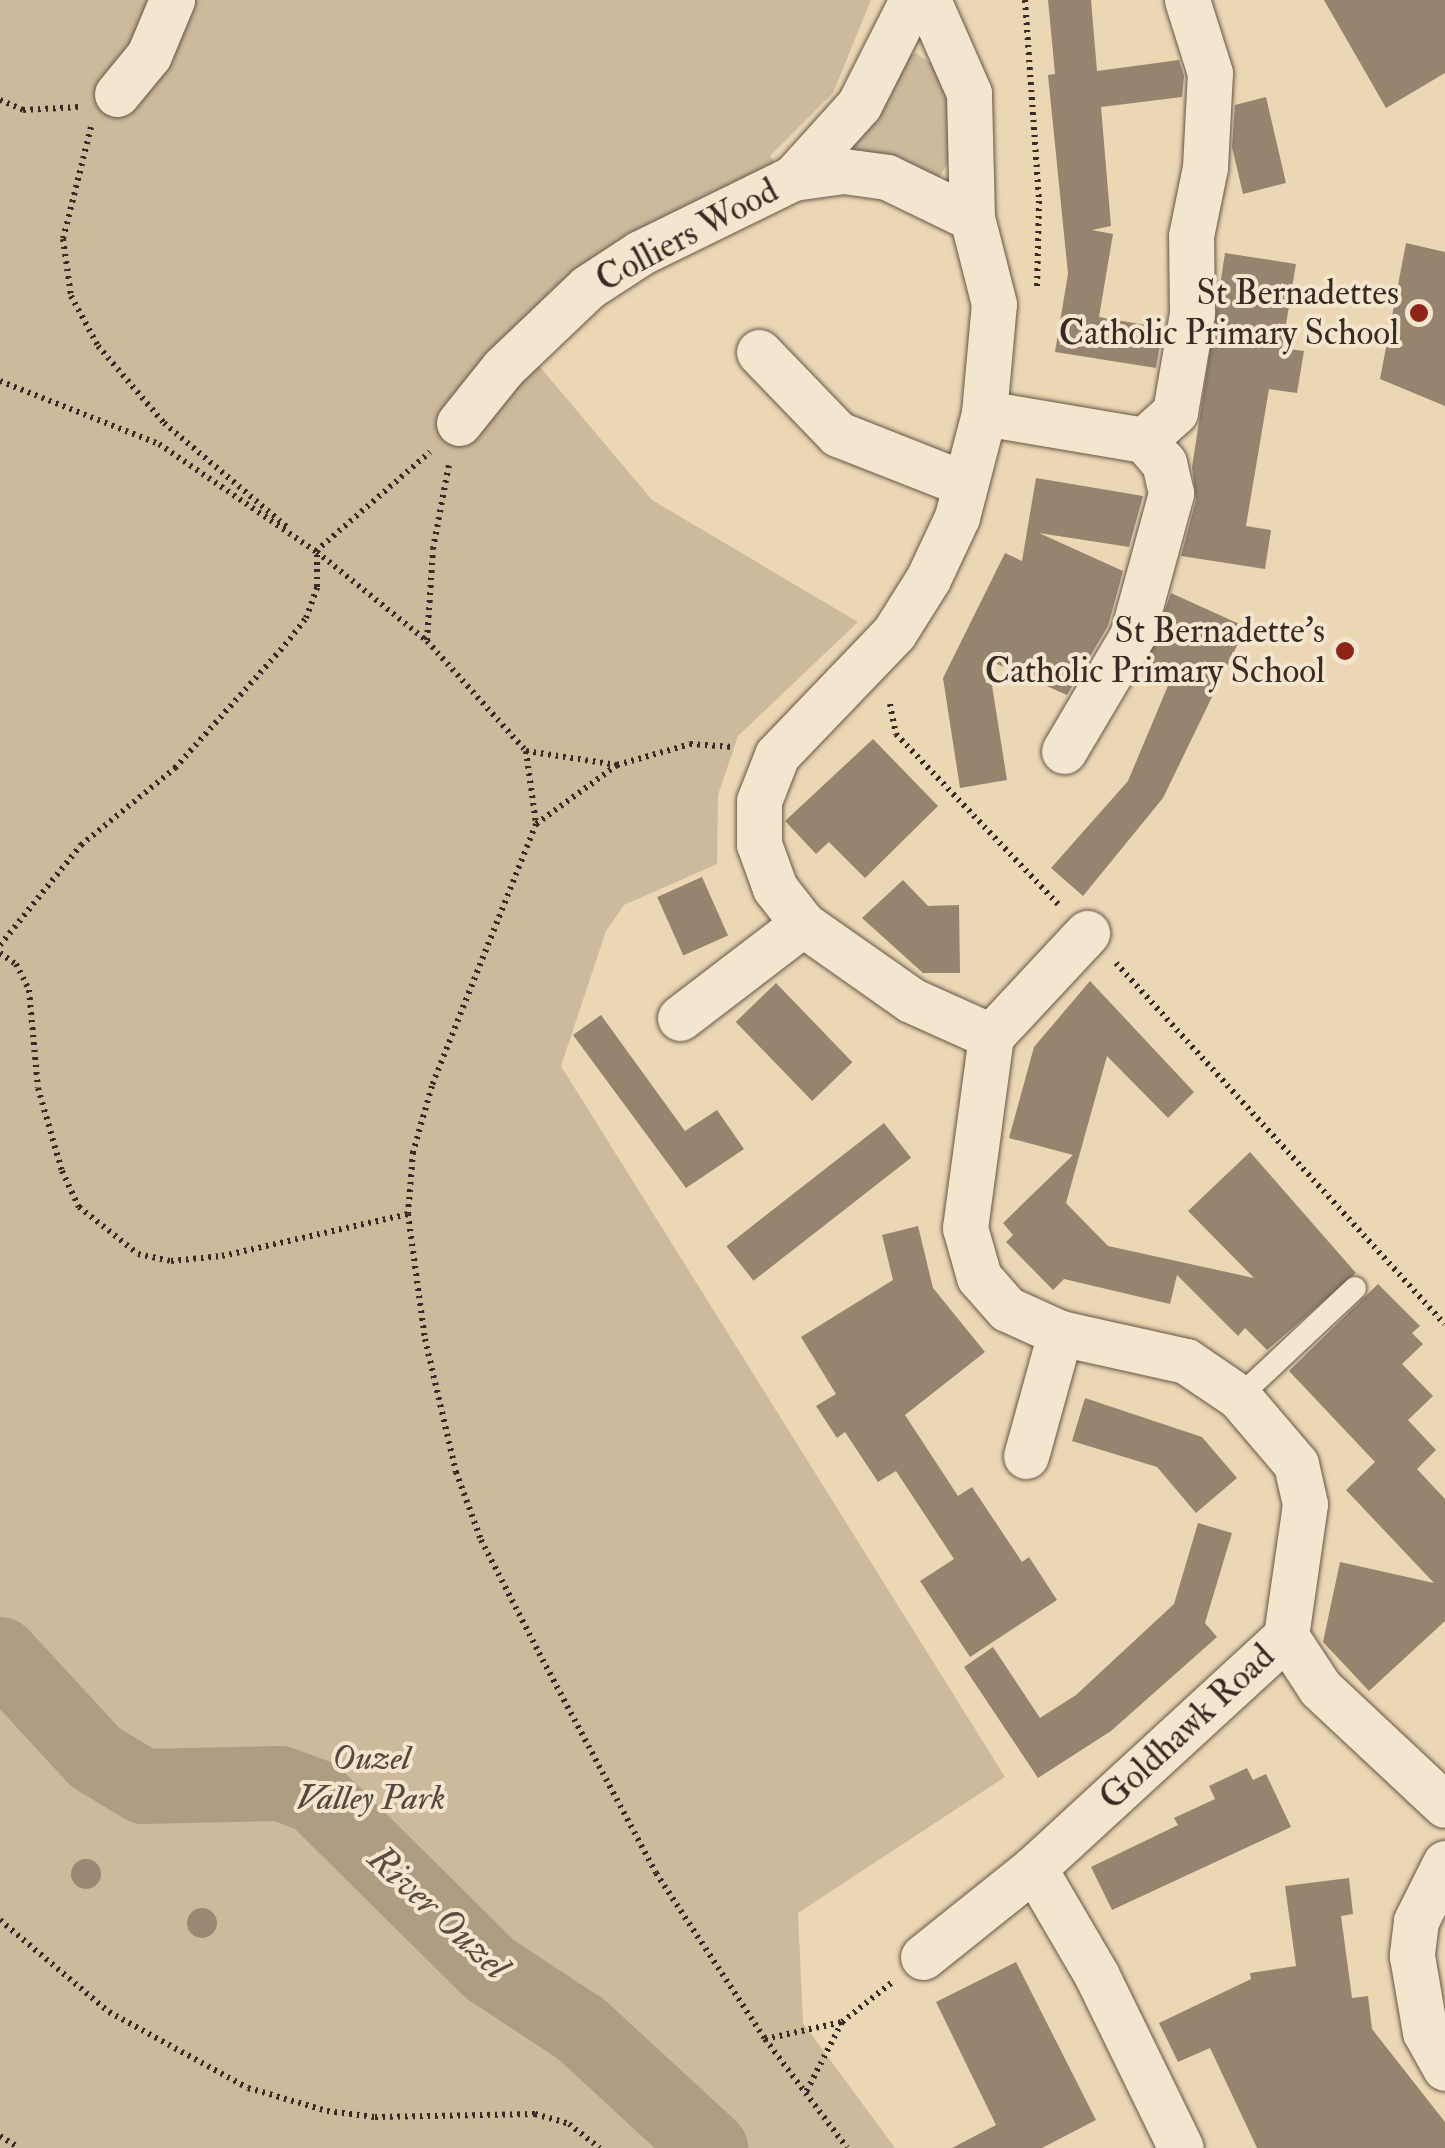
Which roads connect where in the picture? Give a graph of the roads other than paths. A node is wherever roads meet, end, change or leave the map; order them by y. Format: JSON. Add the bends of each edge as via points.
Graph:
{"nodes":[{"id":1,"x":172,"y":0,"type":"edge"},
{"id":2,"x":912,"y":0,"type":"edge"},
{"id":3,"x":928,"y":0,"type":"edge"},
{"id":4,"x":1187,"y":0,"type":"edge"},
{"id":5,"x":117,"y":94,"type":"road end"},
{"id":6,"x":793,"y":178,"type":"junction"},
{"id":7,"x":972,"y":218,"type":"junction"},
{"id":8,"x":759,"y":352,"type":"dead end"},
{"id":9,"x":984,"y":413,"type":"junction"},
{"id":10,"x":459,"y":424,"type":"road end"},
{"id":11,"x":1144,"y":440,"type":"junction"},
{"id":12,"x":964,"y":484,"type":"junction"},
{"id":13,"x":1064,"y":751,"type":"dead end"},
{"id":14,"x":804,"y":924,"type":"junction"},
{"id":15,"x":1087,"y":933,"type":"dead end"},
{"id":16,"x":680,"y":1018,"type":"dead end"},
{"id":17,"x":992,"y":1036,"type":"junction"},
{"id":18,"x":1355,"y":1288,"type":"dead end"},
{"id":19,"x":1060,"y":1332,"type":"junction"},
{"id":20,"x":1239,"y":1397,"type":"junction"},
{"id":21,"x":1026,"y":1456,"type":"dead end"},
{"id":22,"x":1286,"y":1636,"type":"junction"},
{"id":23,"x":1445,"y":1805,"type":"edge"},
{"id":24,"x":1445,"y":1864,"type":"edge"},
{"id":25,"x":1034,"y":1868,"type":"junction"},
{"id":26,"x":923,"y":1958,"type":"road end"},
{"id":27,"x":1445,"y":2068,"type":"edge"},
{"id":28,"x":1181,"y":2148,"type":"edge"}],
"edges":[{"from":1,"to":5,"type":"street","via":[[150,55]]},
{"from":2,"to":6,"type":"street","name":"Colliers Wood","via":[[859,106]]},
{"from":3,"to":7,"type":"street","via":[[969,93]]},
{"from":4,"to":11,"type":"street","via":[[1210,72],[1205,167],[1192,236],[1192,314],[1174,412]]},
{"from":6,"to":7,"type":"street","name":"Colliers Wood","via":[[844,171],[887,177]]},
{"from":6,"to":10,"type":"street","name":"Colliers Wood","via":[[640,253],[588,287],[503,368]]},
{"from":7,"to":9,"type":"street","via":[[994,304]]},
{"from":8,"to":12,"type":"street","via":[[838,434]]},
{"from":9,"to":11,"type":"street"},
{"from":9,"to":12,"type":"street"},
{"from":11,"to":13,"type":"street","via":[[1164,463],[1171,493],[1152,573],[1132,636]]},
{"from":12,"to":14,"type":"street","via":[[928,579],[894,633],[777,755],[760,801],[759,844],[769,873]]},
{"from":14,"to":16,"type":"street"},
{"from":14,"to":17,"type":"street","via":[[911,1000]]},
{"from":15,"to":17,"type":"street"},
{"from":17,"to":19,"type":"street","name":"Goldhawk Road","via":[[964,1228],[979,1276],[1006,1310]]},
{"from":18,"to":20,"type":"lane"},
{"from":19,"to":20,"type":"street","name":"Goldhawk Road","via":[[1186,1361]]},
{"from":19,"to":21,"type":"street"},
{"from":20,"to":22,"type":"street","name":"Goldhawk Road","via":[[1296,1464],[1304,1504]]},
{"from":22,"to":23,"type":"street","via":[[1320,1688]]},
{"from":22,"to":25,"type":"street","name":"Goldhawk Road"},
{"from":24,"to":27,"type":"street","via":[[1416,1921],[1412,1956],[1425,2032]]},
{"from":25,"to":26,"type":"street","name":"Goldhawk Road"},
{"from":25,"to":28,"type":"street","via":[[1097,1976]]}]}
